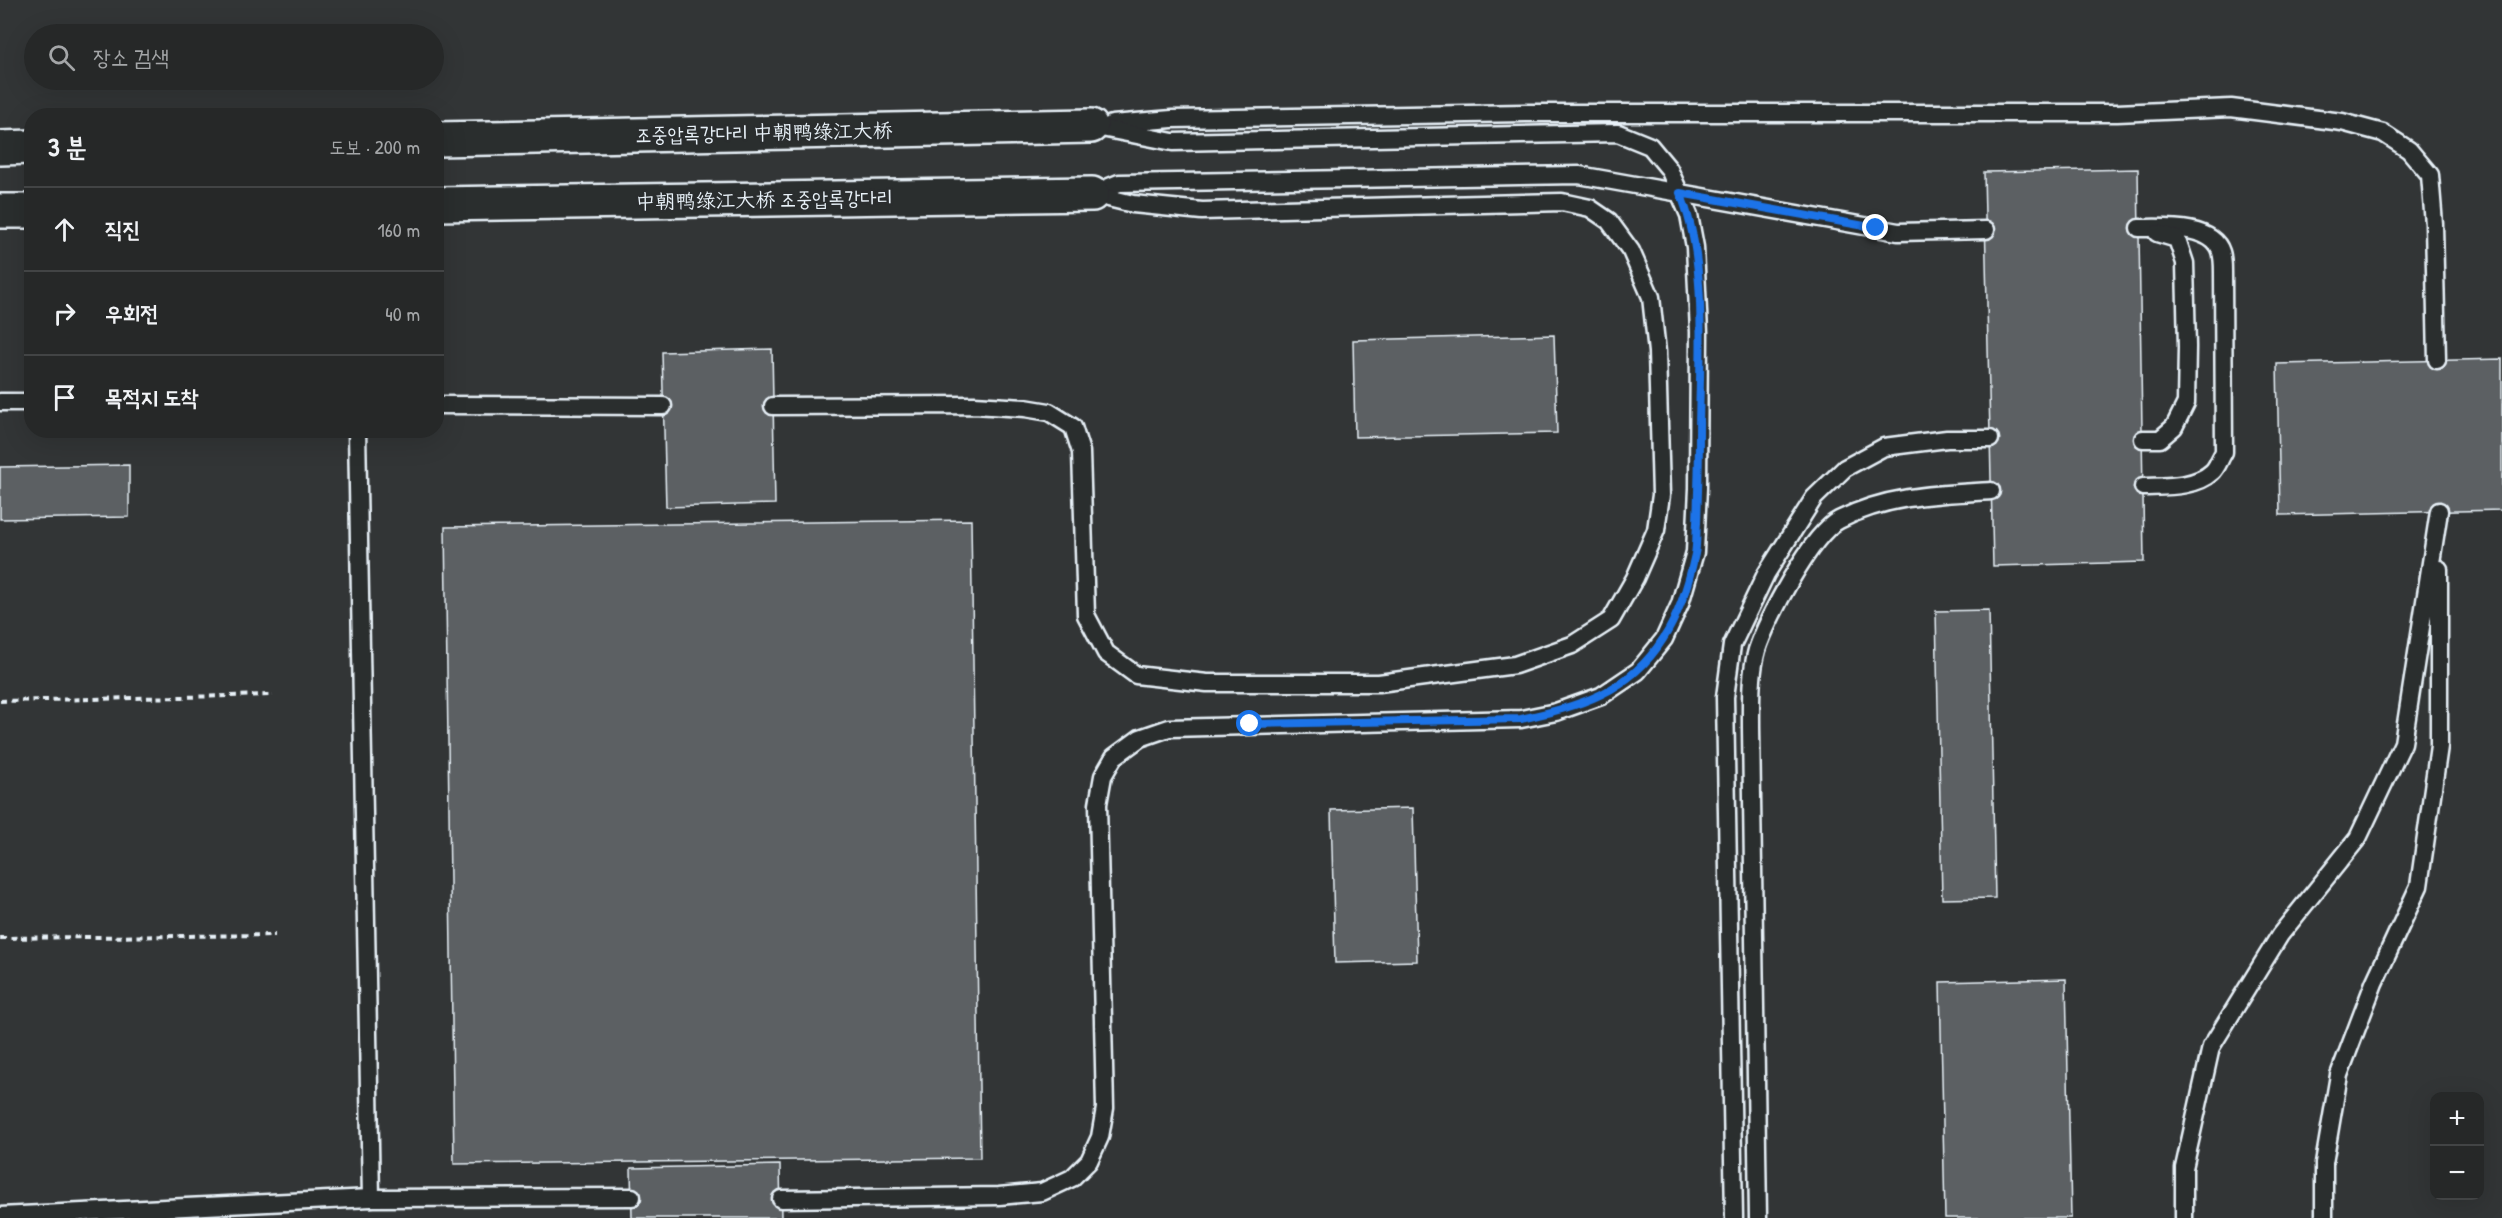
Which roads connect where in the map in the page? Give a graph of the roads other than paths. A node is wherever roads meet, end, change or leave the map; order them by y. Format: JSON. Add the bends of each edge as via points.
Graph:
{"nodes":[{"id":1,"x":1091,"y":126,"type":"junction"},
{"id":2,"x":444,"y":139,"type":"edge"},
{"id":3,"x":24,"y":147,"type":"edge"},
{"id":4,"x":0,"y":148,"type":"edge"},
{"id":5,"x":1680,"y":193,"type":"junction"},
{"id":6,"x":1092,"y":194,"type":"junction"},
{"id":7,"x":444,"y":204,"type":"edge"},
{"id":8,"x":0,"y":211,"type":"edge"},
{"id":9,"x":24,"y":211,"type":"edge"},
{"id":10,"x":1986,"y":230,"type":"dead end"},
{"id":11,"x":2437,"y":360,"type":"dead end"},
{"id":12,"x":0,"y":402,"type":"edge"},
{"id":13,"x":24,"y":402,"type":"edge"},
{"id":14,"x":444,"y":405,"type":"edge"},
{"id":15,"x":663,"y":406,"type":"dead end"},
{"id":16,"x":773,"y":406,"type":"dead end"},
{"id":17,"x":357,"y":438,"type":"edge"},
{"id":18,"x":1990,"y":439,"type":"dead end"},
{"id":19,"x":2143,"y":439,"type":"dead end"},
{"id":20,"x":2143,"y":487,"type":"dead end"},
{"id":21,"x":1991,"y":491,"type":"dead end"},
{"id":22,"x":632,"y":1197,"type":"dead end"},
{"id":23,"x":371,"y":1198,"type":"junction"},
{"id":24,"x":781,"y":1198,"type":"dead end"},
{"id":25,"x":0,"y":1216,"type":"edge"},
{"id":26,"x":1734,"y":1218,"type":"edge"},
{"id":27,"x":1758,"y":1218,"type":"edge"},
{"id":28,"x":2184,"y":1218,"type":"edge"},
{"id":29,"x":2325,"y":1218,"type":"edge"}],
"edges":[{"from":1,"to":2,"type":"highway","name":"조중압록강다리 中朝鸭绿江大桥"},
{"from":1,"to":5,"type":"lane","via":[[1173,142],[1618,134],[1650,146],[1669,169]]},
{"from":1,"to":11,"type":"lane","via":[[1172,119],[2117,113],[2231,108],[2342,122],[2383,133],[2409,150],[2430,175]]},
{"from":3,"to":4,"type":"highway"},
{"from":5,"to":6,"type":"lane","via":[[1579,175],[1119,183]]},
{"from":5,"to":10,"type":"lane","via":[[1898,232]]},
{"from":5,"to":24,"type":"lane","via":[[1689,214],[1698,290],[1695,552],[1680,604],[1664,639],[1638,671],[1601,696],[1521,719],[1181,727],[1140,738],[1114,757],[1103,776],[1098,804],[1105,1108],[1100,1137],[1089,1161],[1072,1178],[1042,1192],[999,1196]]},
{"from":6,"to":7,"type":"highway","name":"中朝鸭绿江大桥 조중압록강다리"},
{"from":6,"to":16,"type":"lane","via":[[1133,204],[1202,211],[1562,202],[1590,208],[1609,221],[1631,251],[1651,297],[1658,352],[1661,495],[1656,530],[1611,620],[1572,645],[1515,665],[1443,676],[1379,683],[1207,683],[1136,675],[1106,653],[1086,615],[1081,452],[1073,427],[1049,412],[1025,408]]},
{"from":8,"to":9,"type":"highway"},
{"from":12,"to":13,"type":"lane"},
{"from":14,"to":15,"type":"lane"},
{"from":17,"to":23,"type":"lane"},
{"from":18,"to":26,"type":"lane","via":[[1947,439],[1884,447],[1845,468],[1814,498],[1792,532],[1766,574],[1732,645],[1725,697]]},
{"from":19,"to":20,"type":"lane","via":[[2160,439],[2174,427],[2186,403],[2187,347],[2184,263],[2177,239],[2139,228],[2186,228],[2209,237],[2221,251],[2224,452],[2212,472],[2192,482]]},
{"from":21,"to":27,"type":"lane","via":[[1900,498],[1836,521],[1805,555],[1768,620],[1757,652],[1751,687],[1751,728]]},
{"from":22,"to":23,"type":"lane"},
{"from":23,"to":25,"type":"lane"},
{"from":28,"to":29,"type":"lane","via":[[2184,1168],[2211,1047],[2280,935],[2358,838],[2403,743],[2439,511],[2439,746],[2419,886],[2374,982],[2339,1075],[2324,1163]]}]}
